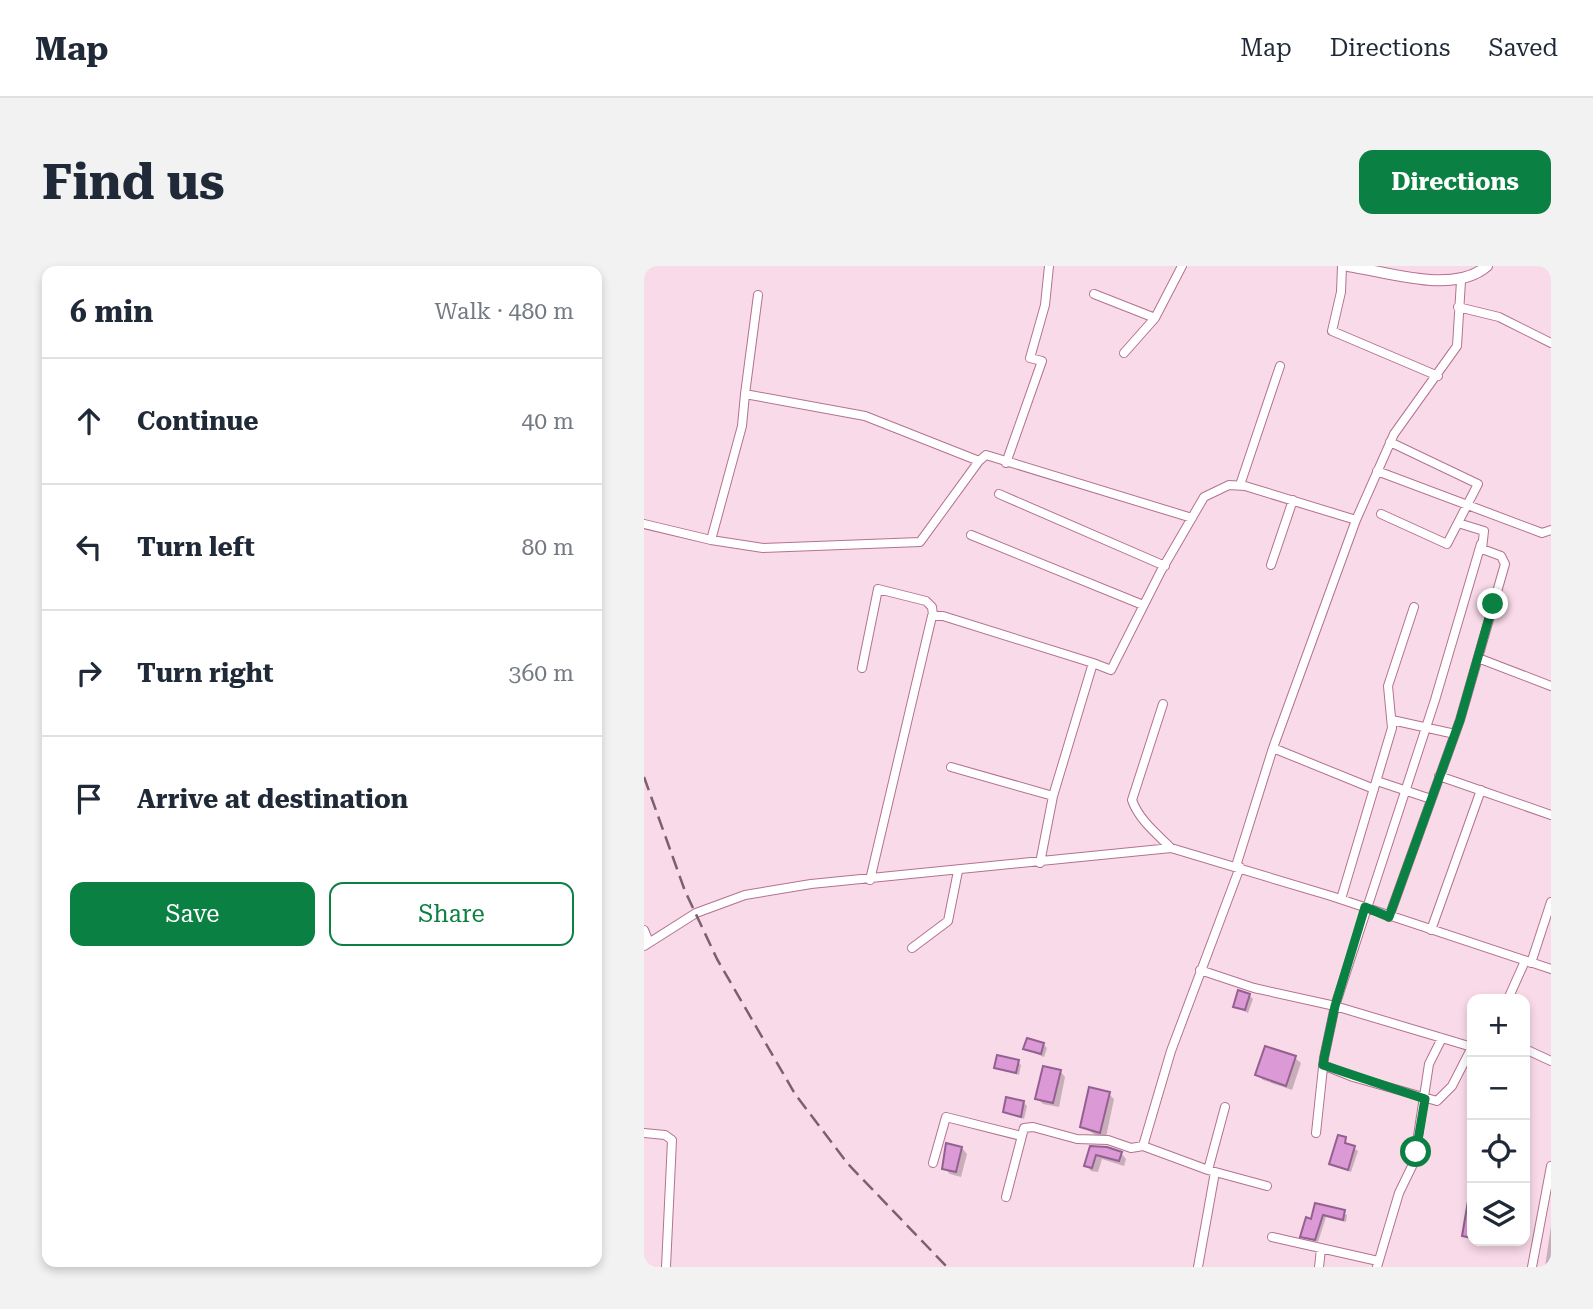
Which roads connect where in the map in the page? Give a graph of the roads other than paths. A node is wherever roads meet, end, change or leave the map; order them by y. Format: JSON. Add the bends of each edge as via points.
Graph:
{"nodes":[{"id":1,"x":1049,"y":266,"type":"edge"},
{"id":2,"x":1182,"y":266,"type":"edge"},
{"id":3,"x":1342,"y":266,"type":"edge"},
{"id":4,"x":1348,"y":266,"type":"edge"},
{"id":5,"x":1487,"y":266,"type":"edge"},
{"id":6,"x":1379,"y":269,"type":"edge"},
{"id":7,"x":1461,"y":281,"type":"junction"},
{"id":8,"x":1094,"y":294,"type":"dead end"},
{"id":9,"x":758,"y":295,"type":"dead end"},
{"id":10,"x":1458,"y":307,"type":"junction"},
{"id":11,"x":1155,"y":318,"type":"junction"},
{"id":12,"x":1551,"y":343,"type":"edge"},
{"id":13,"x":1124,"y":353,"type":"dead end"},
{"id":14,"x":1280,"y":366,"type":"dead end"},
{"id":15,"x":1438,"y":376,"type":"junction"},
{"id":16,"x":745,"y":394,"type":"junction"},
{"id":17,"x":1390,"y":442,"type":"junction"},
{"id":18,"x":979,"y":461,"type":"junction"},
{"id":19,"x":1006,"y":463,"type":"junction"},
{"id":20,"x":1377,"y":471,"type":"junction"},
{"id":21,"x":1240,"y":485,"type":"junction"},
{"id":22,"x":999,"y":494,"type":"dead end"},
{"id":23,"x":1293,"y":500,"type":"junction"},
{"id":24,"x":1467,"y":505,"type":"junction"},
{"id":25,"x":1381,"y":514,"type":"dead end"},
{"id":26,"x":1192,"y":518,"type":"junction"},
{"id":27,"x":1356,"y":520,"type":"junction"},
{"id":28,"x":1458,"y":523,"type":"junction"},
{"id":29,"x":644,"y":524,"type":"edge"},
{"id":30,"x":1551,"y":530,"type":"edge"},
{"id":31,"x":971,"y":535,"type":"dead end"},
{"id":32,"x":711,"y":540,"type":"junction"},
{"id":33,"x":1480,"y":544,"type":"junction"},
{"id":34,"x":1270,"y":565,"type":"dead end"},
{"id":35,"x":1165,"y":566,"type":"junction"},
{"id":36,"x":1143,"y":605,"type":"junction"},
{"id":37,"x":1414,"y":607,"type":"dead end"},
{"id":38,"x":933,"y":615,"type":"junction"},
{"id":39,"x":1478,"y":658,"type":"junction"},
{"id":40,"x":1093,"y":663,"type":"junction"},
{"id":41,"x":862,"y":668,"type":"dead end"},
{"id":42,"x":1551,"y":686,"type":"edge"},
{"id":43,"x":1163,"y":704,"type":"dead end"},
{"id":44,"x":1392,"y":720,"type":"junction"},
{"id":45,"x":1424,"y":727,"type":"junction"},
{"id":46,"x":1455,"y":734,"type":"junction"},
{"id":47,"x":1273,"y":748,"type":"junction"},
{"id":48,"x":950,"y":767,"type":"dead end"},
{"id":49,"x":1439,"y":776,"type":"junction"},
{"id":50,"x":1376,"y":785,"type":"junction"},
{"id":51,"x":1405,"y":790,"type":"junction"},
{"id":52,"x":1481,"y":790,"type":"junction"},
{"id":53,"x":1053,"y":796,"type":"junction"},
{"id":54,"x":1431,"y":799,"type":"junction"},
{"id":55,"x":1551,"y":814,"type":"edge"},
{"id":56,"x":1171,"y":848,"type":"junction"},
{"id":57,"x":1040,"y":863,"type":"junction"},
{"id":58,"x":1238,"y":867,"type":"junction"},
{"id":59,"x":958,"y":871,"type":"junction"},
{"id":60,"x":870,"y":880,"type":"junction"},
{"id":61,"x":1341,"y":900,"type":"junction"},
{"id":62,"x":1551,"y":902,"type":"edge"},
{"id":63,"x":1365,"y":907,"type":"junction"},
{"id":64,"x":1389,"y":917,"type":"junction"},
{"id":65,"x":644,"y":930,"type":"edge"},
{"id":66,"x":1431,"y":930,"type":"junction"},
{"id":67,"x":647,"y":944,"type":"edge"},
{"id":68,"x":912,"y":948,"type":"dead end"},
{"id":69,"x":1528,"y":962,"type":"junction"},
{"id":70,"x":1551,"y":969,"type":"edge"},
{"id":71,"x":1200,"y":970,"type":"junction"},
{"id":72,"x":1511,"y":994,"type":"edge"},
{"id":73,"x":1335,"y":1006,"type":"junction"},
{"id":74,"x":1441,"y":1038,"type":"junction"},
{"id":75,"x":1467,"y":1046,"type":"edge"},
{"id":76,"x":1530,"y":1051,"type":"edge"},
{"id":77,"x":1467,"y":1056,"type":"edge"},
{"id":78,"x":1551,"y":1061,"type":"edge"},
{"id":79,"x":1323,"y":1065,"type":"junction"},
{"id":80,"x":1425,"y":1099,"type":"junction"},
{"id":81,"x":1225,"y":1107,"type":"dead end"},
{"id":82,"x":644,"y":1133,"type":"edge"},
{"id":83,"x":1316,"y":1133,"type":"dead end"},
{"id":84,"x":1021,"y":1136,"type":"junction"},
{"id":85,"x":1143,"y":1146,"type":"junction"},
{"id":86,"x":933,"y":1163,"type":"dead end"},
{"id":87,"x":1551,"y":1166,"type":"edge"},
{"id":88,"x":1211,"y":1171,"type":"junction"},
{"id":89,"x":1267,"y":1186,"type":"dead end"},
{"id":90,"x":1006,"y":1197,"type":"dead end"},
{"id":91,"x":1272,"y":1237,"type":"dead end"},
{"id":92,"x":1321,"y":1250,"type":"junction"},
{"id":93,"x":1377,"y":1264,"type":"edge"},
{"id":94,"x":666,"y":1267,"type":"edge"},
{"id":95,"x":1198,"y":1267,"type":"edge"},
{"id":96,"x":1319,"y":1267,"type":"edge"},
{"id":97,"x":1532,"y":1267,"type":"edge"}],
"edges":[{"from":1,"to":19,"type":"street","via":[[1045,305],[1030,358],[1042,361]]},
{"from":2,"to":11,"type":"street"},
{"from":3,"to":15,"type":"street","via":[[1332,331]]},
{"from":4,"to":6,"type":"street"},
{"from":5,"to":7,"type":"street"},
{"from":6,"to":7,"type":"street"},
{"from":7,"to":10,"type":"street"},
{"from":8,"to":11,"type":"street"},
{"from":9,"to":16,"type":"street"},
{"from":10,"to":12,"type":"street","via":[[1499,317]]},
{"from":10,"to":15,"type":"street","via":[[1457,346]]},
{"from":11,"to":13,"type":"street"},
{"from":14,"to":21,"type":"street"},
{"from":15,"to":17,"type":"street"},
{"from":16,"to":18,"type":"street","via":[[865,416]]},
{"from":16,"to":32,"type":"street","via":[[742,426]]},
{"from":17,"to":20,"type":"street"},
{"from":17,"to":24,"type":"street","via":[[1478,484]]},
{"from":18,"to":19,"type":"street","via":[[986,455]]},
{"from":18,"to":32,"type":"street","via":[[920,542],[763,548]]},
{"from":19,"to":26,"type":"street"},
{"from":20,"to":24,"type":"street"},
{"from":20,"to":27,"type":"street"},
{"from":21,"to":23,"type":"street"},
{"from":21,"to":26,"type":"street","via":[[1229,485],[1205,497]]},
{"from":22,"to":35,"type":"street"},
{"from":23,"to":27,"type":"street"},
{"from":23,"to":34,"type":"street"},
{"from":24,"to":28,"type":"street"},
{"from":24,"to":30,"type":"street","via":[[1542,533]]},
{"from":25,"to":28,"type":"street","via":[[1447,544]]},
{"from":26,"to":35,"type":"street"},
{"from":27,"to":47,"type":"street"},
{"from":28,"to":33,"type":"street","via":[[1484,531]]},
{"from":29,"to":32,"type":"street"},
{"from":31,"to":36,"type":"street"},
{"from":33,"to":39,"type":"street","via":[[1485,551],[1502,556],[1505,564]]},
{"from":33,"to":45,"type":"street"},
{"from":35,"to":36,"type":"street"},
{"from":36,"to":40,"type":"street","via":[[1111,670]]},
{"from":37,"to":44,"type":"street","via":[[1386,694]]},
{"from":38,"to":40,"type":"street"},
{"from":38,"to":41,"type":"street","via":[[926,601],[877,589]]},
{"from":38,"to":60,"type":"street"},
{"from":39,"to":42,"type":"street"},
{"from":39,"to":46,"type":"street"},
{"from":40,"to":53,"type":"street"},
{"from":43,"to":56,"type":"street","via":[[1132,800],[1135,810]]},
{"from":44,"to":45,"type":"street"},
{"from":44,"to":50,"type":"street"},
{"from":45,"to":46,"type":"street"},
{"from":45,"to":51,"type":"street"},
{"from":46,"to":49,"type":"street"},
{"from":47,"to":50,"type":"street"},
{"from":47,"to":58,"type":"street"},
{"from":48,"to":53,"type":"street"},
{"from":49,"to":52,"type":"street"},
{"from":49,"to":54,"type":"street"},
{"from":50,"to":51,"type":"street"},
{"from":50,"to":61,"type":"street"},
{"from":51,"to":54,"type":"street"},
{"from":51,"to":63,"type":"street"},
{"from":52,"to":55,"type":"street"},
{"from":52,"to":66,"type":"street"},
{"from":53,"to":57,"type":"street"},
{"from":54,"to":64,"type":"street"},
{"from":56,"to":57,"type":"street"},
{"from":56,"to":58,"type":"street"},
{"from":57,"to":59,"type":"street"},
{"from":58,"to":61,"type":"street"},
{"from":58,"to":71,"type":"street"},
{"from":59,"to":60,"type":"street"},
{"from":59,"to":68,"type":"street","via":[[948,921]]},
{"from":60,"to":67,"type":"street","via":[[745,895],[696,914]]},
{"from":61,"to":63,"type":"street"},
{"from":62,"to":69,"type":"street"},
{"from":63,"to":64,"type":"street"},
{"from":63,"to":73,"type":"street"},
{"from":64,"to":66,"type":"street"},
{"from":65,"to":67,"type":"street"},
{"from":66,"to":69,"type":"street"},
{"from":69,"to":70,"type":"street"},
{"from":69,"to":72,"type":"street"},
{"from":71,"to":73,"type":"street"},
{"from":71,"to":85,"type":"street"},
{"from":73,"to":74,"type":"street"},
{"from":73,"to":79,"type":"street"},
{"from":74,"to":75,"type":"street"},
{"from":74,"to":80,"type":"street","via":[[1429,1064]]},
{"from":76,"to":78,"type":"street"},
{"from":77,"to":80,"type":"street","via":[[1446,1094],[1437,1101]]},
{"from":79,"to":80,"type":"street"},
{"from":79,"to":83,"type":"street"},
{"from":80,"to":93,"type":"street","via":[[1414,1162],[1399,1193]]},
{"from":81,"to":88,"type":"street"},
{"from":82,"to":94,"type":"street","via":[[672,1140]]},
{"from":84,"to":85,"type":"street","via":[[1024,1128],[1033,1127],[1077,1139]]},
{"from":84,"to":86,"type":"street","via":[[946,1117]]},
{"from":84,"to":90,"type":"street"},
{"from":85,"to":88,"type":"street"},
{"from":87,"to":97,"type":"street"},
{"from":88,"to":89,"type":"street"},
{"from":88,"to":95,"type":"street"},
{"from":91,"to":92,"type":"street"},
{"from":92,"to":93,"type":"street"},
{"from":92,"to":96,"type":"street"}]}
